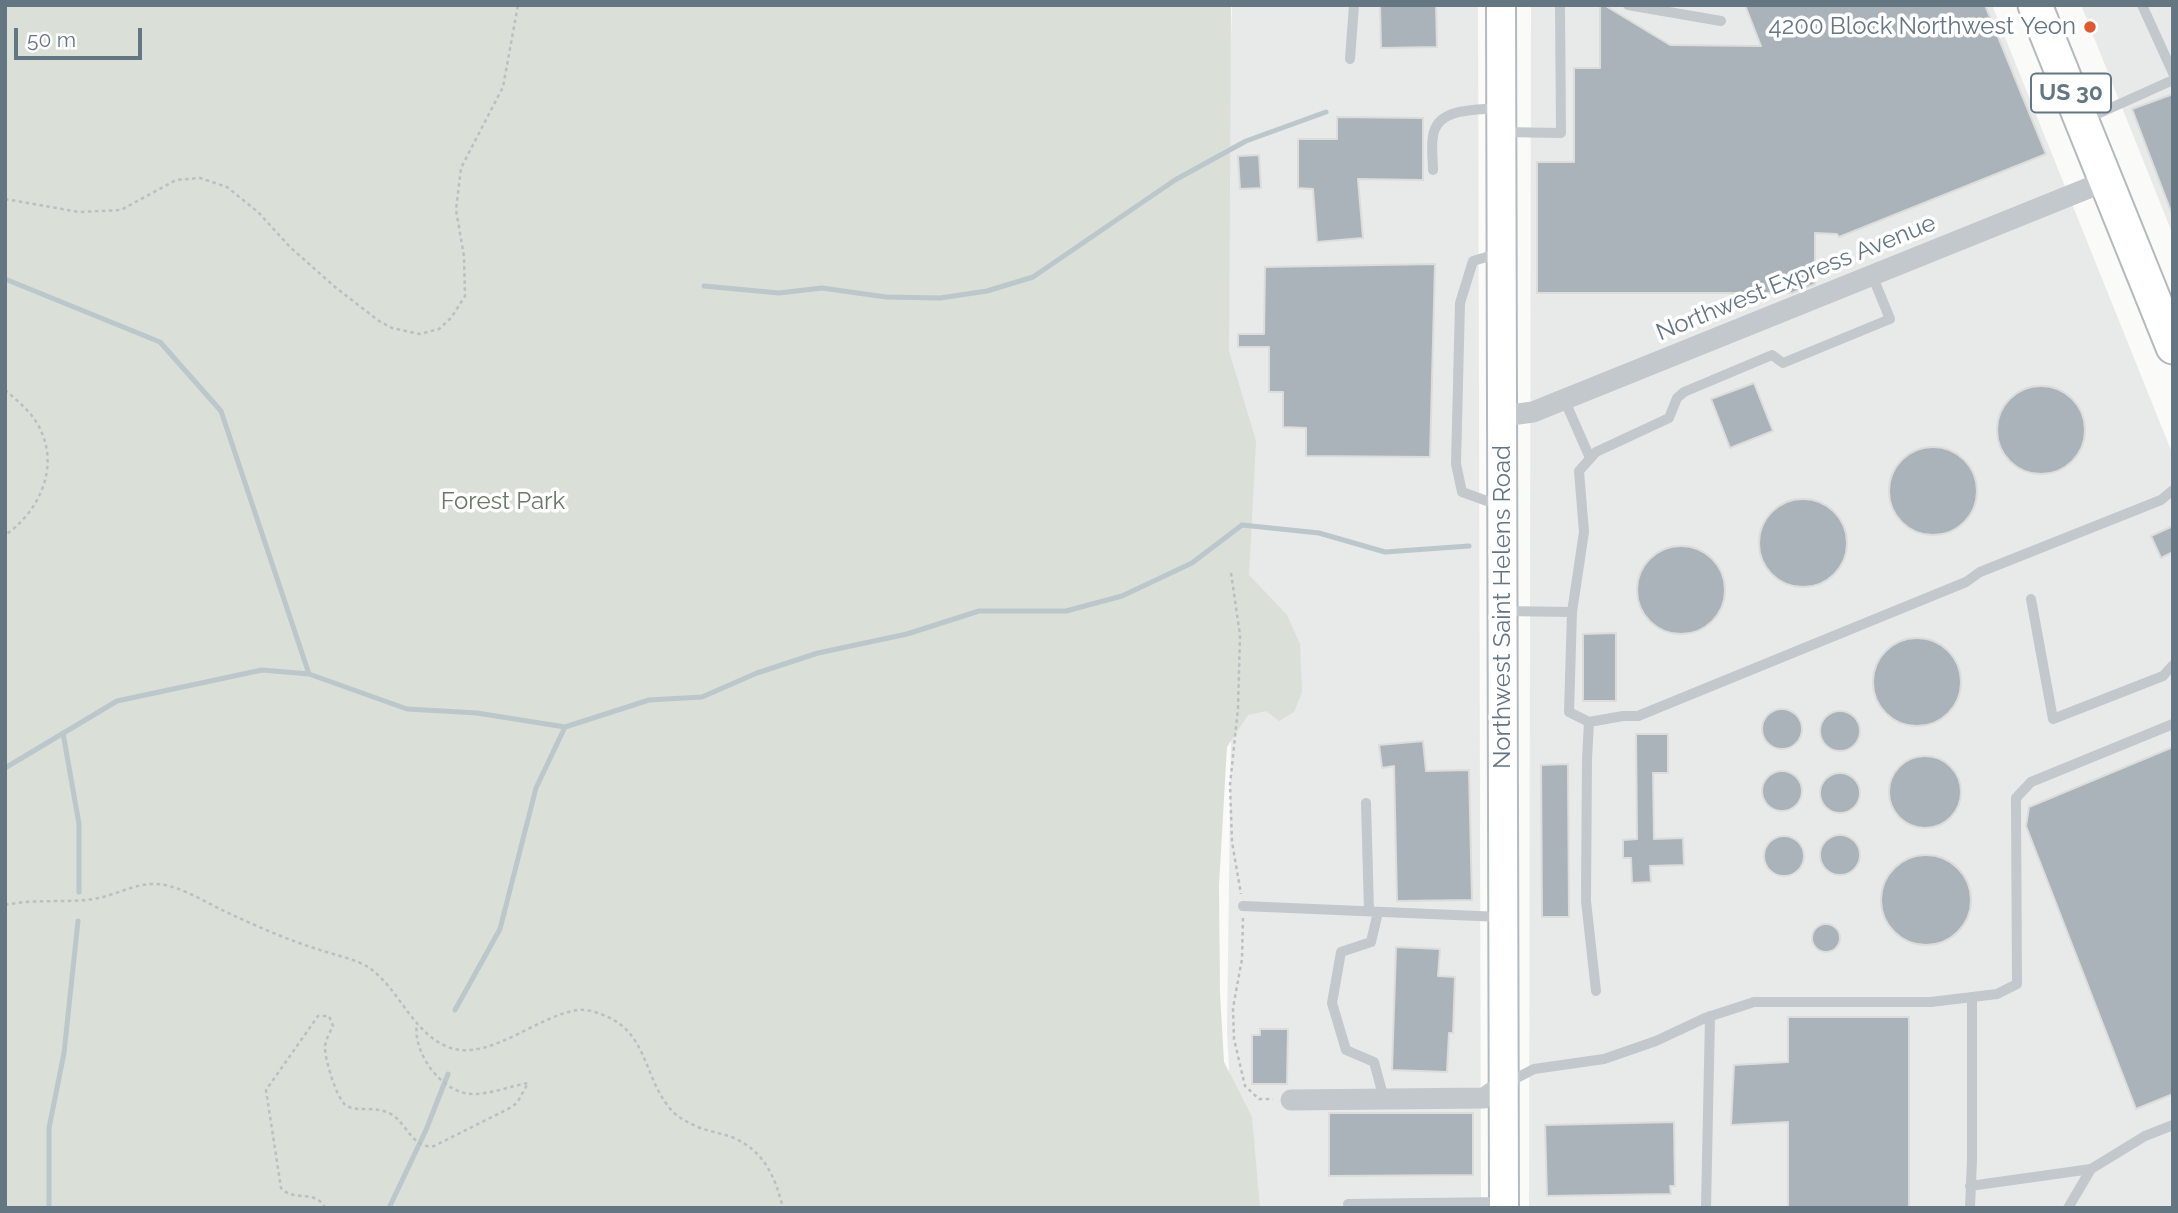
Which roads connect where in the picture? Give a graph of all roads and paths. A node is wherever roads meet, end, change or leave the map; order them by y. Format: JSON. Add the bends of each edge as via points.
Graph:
{"nodes":[{"id":1,"x":518,"y":5,"type":"edge"},
{"id":2,"x":1354,"y":5,"type":"edge"},
{"id":3,"x":1501,"y":5,"type":"edge"},
{"id":4,"x":1560,"y":5,"type":"edge"},
{"id":5,"x":1628,"y":5,"type":"edge"},
{"id":6,"x":2035,"y":5,"type":"edge"},
{"id":7,"x":2142,"y":5,"type":"edge"},
{"id":8,"x":1721,"y":21,"type":"dead end"},
{"id":9,"x":1350,"y":59,"type":"dead end"},
{"id":10,"x":2173,"y":73,"type":"edge"},
{"id":11,"x":2173,"y":80,"type":"edge"},
{"id":12,"x":1502,"y":120,"type":"junction"},
{"id":13,"x":2082,"y":121,"type":"junction"},
{"id":14,"x":1433,"y":170,"type":"dead end"},
{"id":15,"x":2106,"y":181,"type":"junction"},
{"id":16,"x":5,"y":199,"type":"edge"},
{"id":17,"x":1502,"y":253,"type":"junction"},
{"id":18,"x":1872,"y":275,"type":"junction"},
{"id":19,"x":2173,"y":347,"type":"edge"},
{"id":20,"x":5,"y":390,"type":"edge"},
{"id":21,"x":1564,"y":399,"type":"junction"},
{"id":22,"x":1503,"y":416,"type":"junction"},
{"id":23,"x":1590,"y":458,"type":"junction"},
{"id":24,"x":2173,"y":490,"type":"edge"},
{"id":25,"x":1503,"y":507,"type":"junction"},
{"id":26,"x":5,"y":535,"type":"edge"},
{"id":27,"x":1231,"y":573,"type":"dead end"},
{"id":28,"x":2031,"y":599,"type":"dead end"},
{"id":29,"x":1503,"y":611,"type":"junction"},
{"id":30,"x":1572,"y":612,"type":"junction"},
{"id":31,"x":2173,"y":665,"type":"edge"},
{"id":32,"x":1589,"y":722,"type":"junction"},
{"id":33,"x":2173,"y":724,"type":"edge"},
{"id":34,"x":1366,"y":803,"type":"dead end"},
{"id":35,"x":5,"y":905,"type":"edge"},
{"id":36,"x":1243,"y":905,"type":"junction"},
{"id":37,"x":1374,"y":911,"type":"junction"},
{"id":38,"x":1504,"y":917,"type":"junction"},
{"id":39,"x":1596,"y":991,"type":"dead end"},
{"id":40,"x":1972,"y":997,"type":"junction"},
{"id":41,"x":1710,"y":1016,"type":"junction"},
{"id":42,"x":417,"y":1023,"type":"junction"},
{"id":43,"x":1504,"y":1084,"type":"junction"},
{"id":44,"x":1384,"y":1099,"type":"junction"},
{"id":45,"x":1291,"y":1100,"type":"joint"},
{"id":46,"x":2173,"y":1125,"type":"edge"},
{"id":47,"x":2091,"y":1169,"type":"junction"},
{"id":48,"x":1970,"y":1186,"type":"junction"},
{"id":49,"x":1348,"y":1204,"type":"dead end"},
{"id":50,"x":1504,"y":1205,"type":"edge"},
{"id":51,"x":325,"y":1208,"type":"edge"},
{"id":52,"x":783,"y":1208,"type":"edge"},
{"id":53,"x":1706,"y":1208,"type":"edge"},
{"id":54,"x":1970,"y":1208,"type":"edge"},
{"id":55,"x":2068,"y":1208,"type":"edge"}],
"edges":[{"from":1,"to":16,"type":"path","via":[[503,87],[461,168],[456,210],[465,296],[439,329],[420,334],[379,321],[227,187],[200,178],[176,180],[121,210],[79,212]]},
{"from":2,"to":9,"type":"lane"},
{"from":3,"to":12,"type":"main road","name":"Northwest Saint Helens Road"},
{"from":4,"to":12,"type":"lane","via":[[1560,132]]},
{"from":5,"to":8,"type":"lane"},
{"from":6,"to":13,"type":"highway","number":"US 30"},
{"from":7,"to":10,"type":"lane"},
{"from":11,"to":13,"type":"lane"},
{"from":12,"to":14,"type":"lane","via":[[1453,113],[1444,118],[1433,135]]},
{"from":12,"to":17,"type":"main road","name":"Northwest Saint Helens Road"},
{"from":13,"to":15,"type":"highway","number":"US 30"},
{"from":15,"to":18,"type":"street","name":"Northwest Express Avenue"},
{"from":15,"to":19,"type":"highway","number":"US 30"},
{"from":17,"to":22,"type":"main road","name":"Northwest Saint Helens Road"},
{"from":17,"to":25,"type":"lane","via":[[1473,261],[1460,303],[1456,464],[1462,492]]},
{"from":18,"to":21,"type":"street","name":"Northwest Express Avenue"},
{"from":18,"to":23,"type":"lane","via":[[1890,319],[1783,363],[1772,355],[1684,392],[1669,418]]},
{"from":20,"to":26,"type":"path","via":[[41,429],[48,450],[41,495],[17,527]]},
{"from":21,"to":22,"type":"street","name":"Northwest Express Avenue","via":[[1533,412]]},
{"from":21,"to":23,"type":"lane"},
{"from":22,"to":25,"type":"main road","name":"Northwest Saint Helens Road"},
{"from":23,"to":30,"type":"lane","via":[[1579,471],[1584,532]]},
{"from":24,"to":32,"type":"lane","via":[[1966,582],[1638,716]]},
{"from":25,"to":29,"type":"main road","name":"Northwest Saint Helens Road"},
{"from":27,"to":36,"type":"path","via":[[1240,635],[1230,785],[1232,842]]},
{"from":28,"to":31,"type":"lane","via":[[2053,719],[2163,676]]},
{"from":29,"to":30,"type":"lane"},
{"from":29,"to":38,"type":"main road","name":"Northwest Saint Helens Road"},
{"from":30,"to":32,"type":"lane","via":[[1569,712]]},
{"from":32,"to":39,"type":"lane","via":[[1586,901]]},
{"from":33,"to":40,"type":"lane","via":[[2023,787],[2016,798],[2017,984],[1997,994]]},
{"from":34,"to":37,"type":"lane"},
{"from":35,"to":42,"type":"path","via":[[102,898],[155,884],[182,891],[295,942],[368,967],[399,997]]},
{"from":36,"to":37,"type":"lane"},
{"from":36,"to":45,"type":"path","via":[[1242,959],[1233,1008],[1240,1066],[1245,1086],[1259,1099]]},
{"from":37,"to":38,"type":"lane"},
{"from":37,"to":44,"type":"lane","via":[[1371,942],[1341,952],[1332,1003],[1346,1050],[1374,1062]]},
{"from":38,"to":43,"type":"main road","name":"Northwest Saint Helens Road"},
{"from":40,"to":41,"type":"lane","via":[[1931,1002],[1754,1002]]},
{"from":40,"to":48,"type":"lane"},
{"from":41,"to":43,"type":"lane","via":[[1605,1059],[1535,1069]]},
{"from":41,"to":53,"type":"lane"},
{"from":42,"to":51,"type":"path","via":[[421,1055],[433,1072],[456,1089],[472,1094],[528,1083],[508,1108],[426,1147],[391,1114],[354,1108],[339,1099],[325,1055],[333,1026],[329,1016],[318,1016],[266,1090],[281,1188],[287,1195],[321,1200]]},
{"from":42,"to":52,"type":"path","via":[[457,1050],[477,1049],[578,1010],[616,1021],[641,1047],[668,1106],[684,1121],[755,1150],[771,1170]]},
{"from":43,"to":44,"type":"street","via":[[1484,1098]]},
{"from":43,"to":50,"type":"main road","name":"Northwest Saint Helens Road"},
{"from":44,"to":45,"type":"street"},
{"from":46,"to":47,"type":"lane","via":[[2145,1136]]},
{"from":47,"to":48,"type":"lane"},
{"from":47,"to":55,"type":"lane"},
{"from":48,"to":54,"type":"lane"},
{"from":49,"to":50,"type":"lane"}]}
